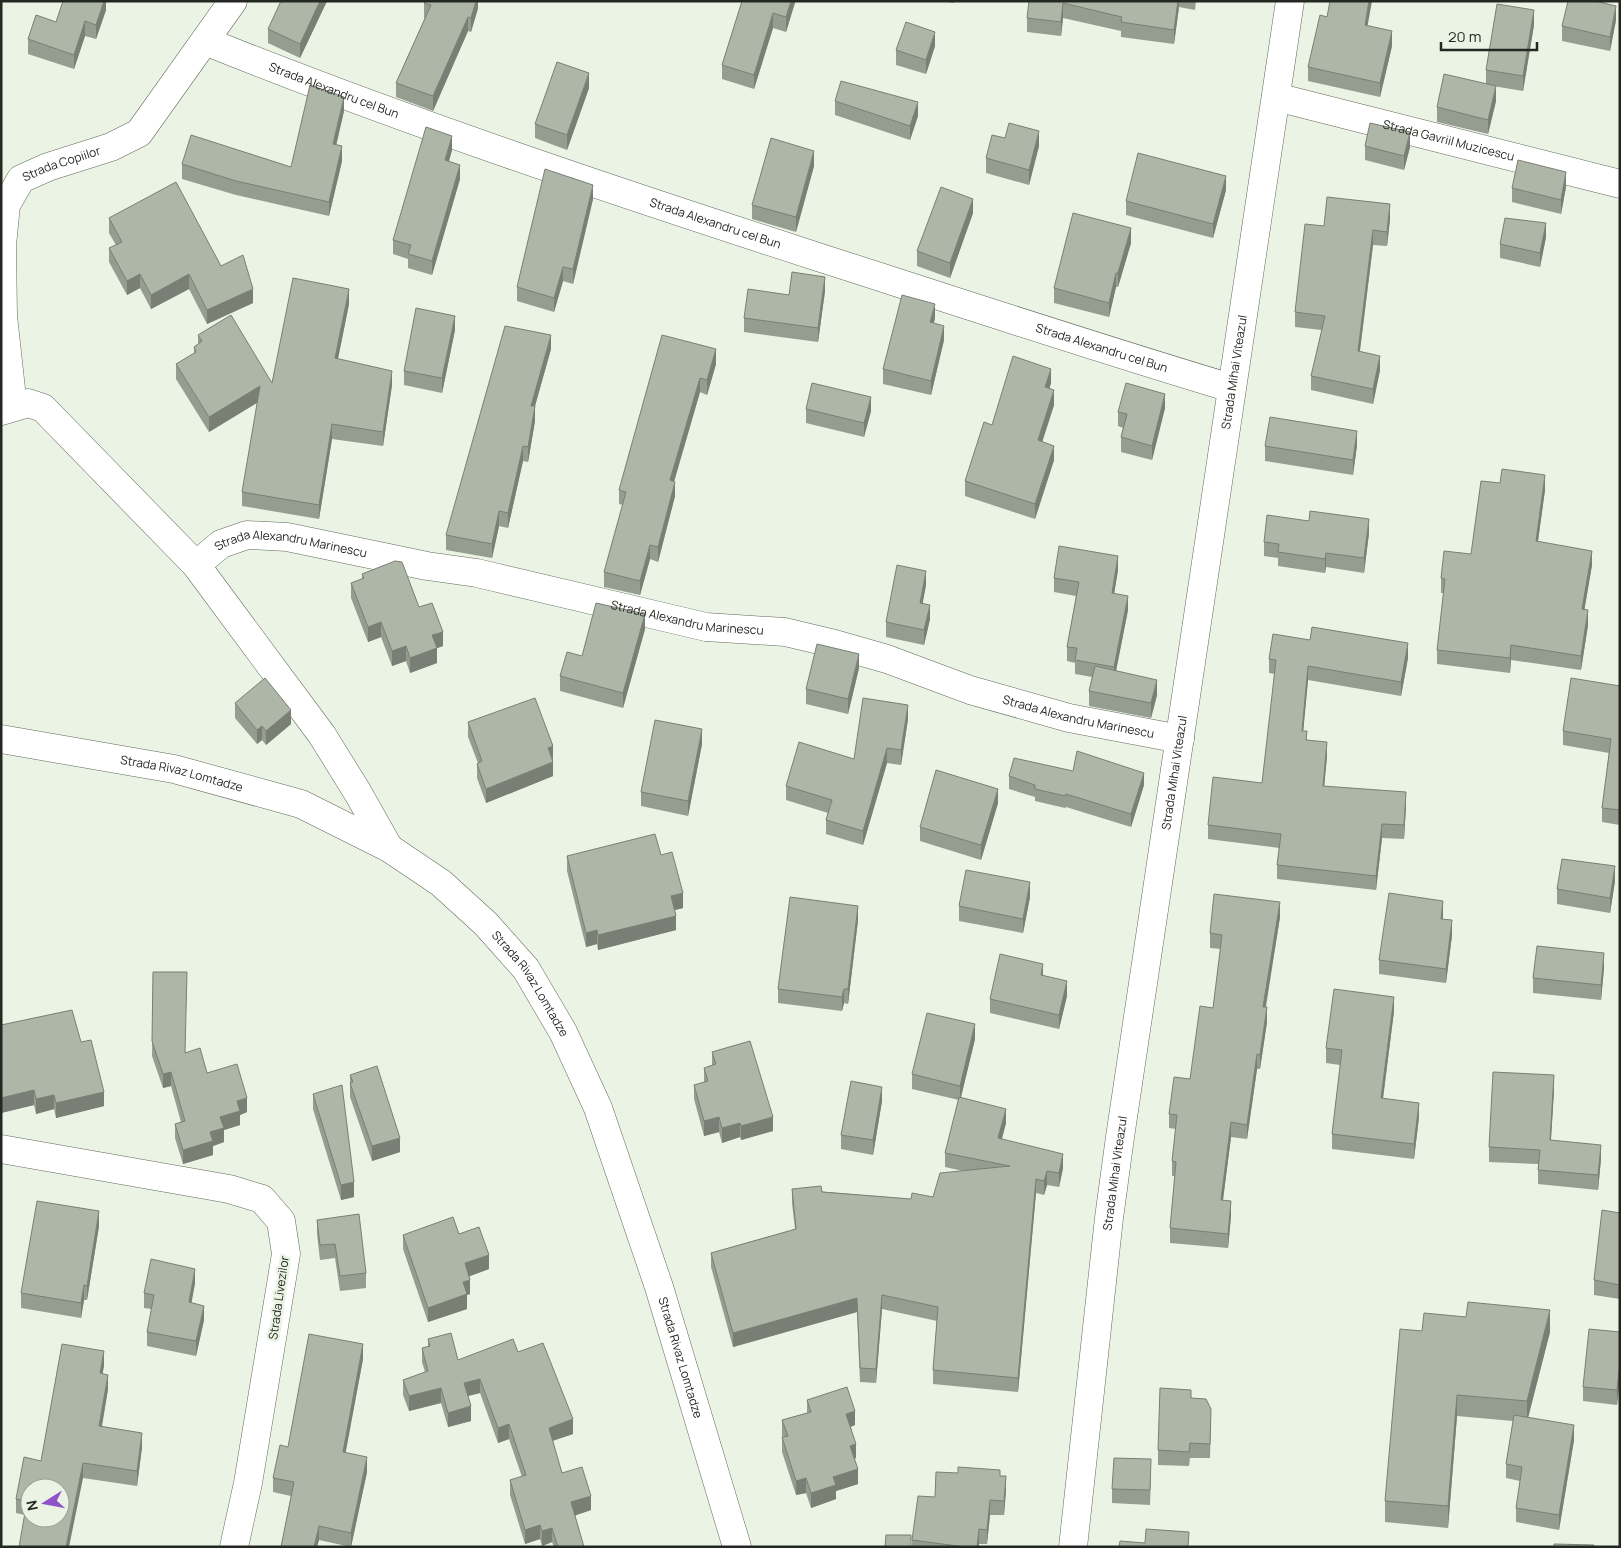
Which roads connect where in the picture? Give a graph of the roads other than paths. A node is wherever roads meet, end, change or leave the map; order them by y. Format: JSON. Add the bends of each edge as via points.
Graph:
{"nodes":[{"id":1,"x":232,"y":1,"type":"edge"},
{"id":2,"x":1290,"y":1,"type":"edge"},
{"id":3,"x":205,"y":41,"type":"junction"},
{"id":4,"x":1276,"y":97,"type":"junction"},
{"id":5,"x":1620,"y":184,"type":"edge"},
{"id":6,"x":1231,"y":388,"type":"junction"},
{"id":7,"x":7,"y":409,"type":"edge"},
{"id":8,"x":196,"y":565,"type":"junction"},
{"id":9,"x":1,"y":739,"type":"edge"},
{"id":10,"x":1180,"y":739,"type":"junction"},
{"id":11,"x":389,"y":848,"type":"junction"},
{"id":12,"x":1,"y":1149,"type":"edge"},
{"id":13,"x":234,"y":1547,"type":"edge"},
{"id":14,"x":737,"y":1547,"type":"edge"},
{"id":15,"x":1073,"y":1547,"type":"edge"}],
"edges":[{"from":1,"to":3,"type":"street","name":"Strada Copiilor"},
{"from":2,"to":4,"type":"street","name":"Strada Mihai Viteazul"},
{"from":3,"to":6,"type":"street","name":"Strada Alexandru cel Bun","via":[[510,154],[684,213]]},
{"from":3,"to":7,"type":"street","name":"Strada Copiilor","via":[[139,132],[111,147],[21,179],[6,205],[2,246]]},
{"from":4,"to":5,"type":"street","name":"Strada Gavriil Muzicescu"},
{"from":4,"to":6,"type":"street","name":"Strada Mihai Viteazul"},
{"from":6,"to":10,"type":"street","name":"Strada Mihai Viteazul"},
{"from":7,"to":8,"type":"street","via":[[28,403],[43,408]]},
{"from":8,"to":10,"type":"street","name":"Strada Alexandru Marinescu","via":[[220,544],[248,535],[287,537],[477,573],[706,627],[785,632],[868,654],[970,690],[1069,718]]},
{"from":8,"to":11,"type":"street","via":[[322,735]]},
{"from":9,"to":11,"type":"street","name":"Strada Rivaz Lomtadze","via":[[174,769],[235,785],[302,804]]},
{"from":10,"to":15,"type":"street","name":"Strada Mihai Viteazul","via":[[1109,1218]]},
{"from":11,"to":14,"type":"street","name":"Strada Rivaz Lomtadze","via":[[441,883],[486,924],[526,969],[563,1032],[598,1108],[628,1193]]},
{"from":12,"to":13,"type":"street","name":"Strada Livezilor","via":[[229,1189],[262,1199],[281,1221],[286,1254],[248,1483]]}]}
